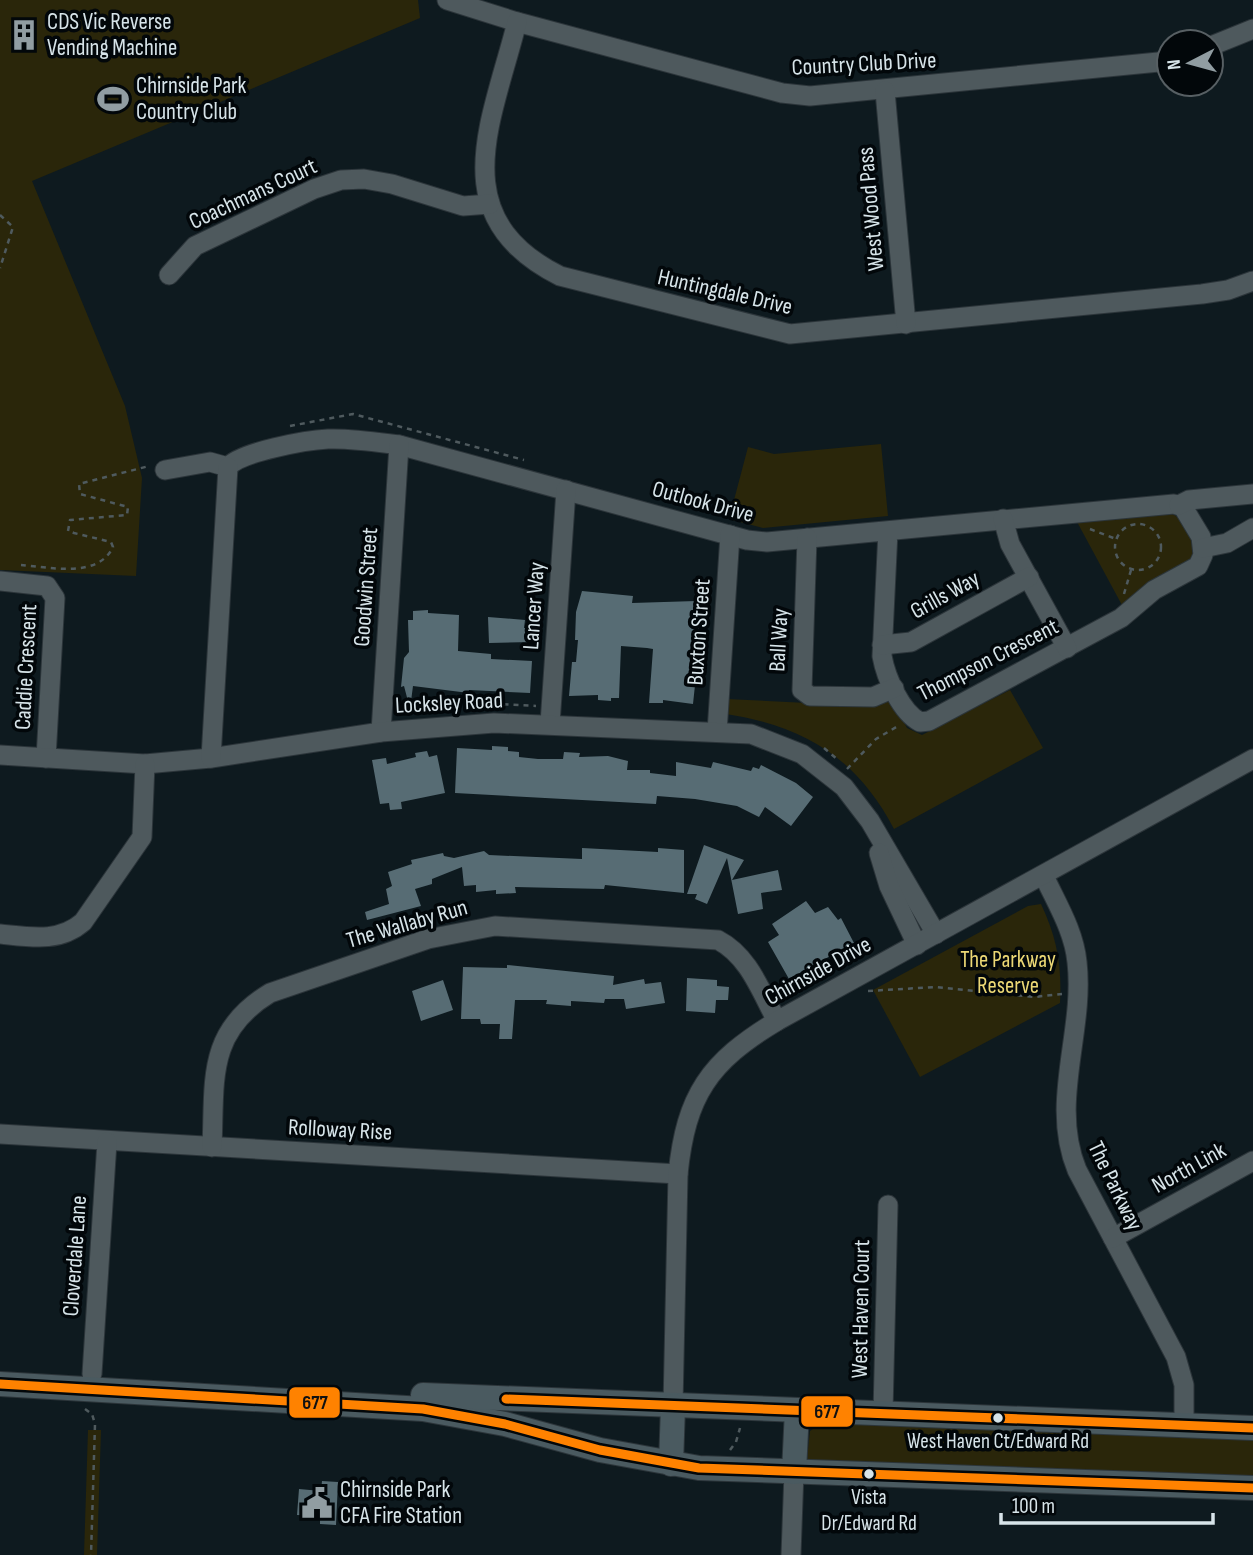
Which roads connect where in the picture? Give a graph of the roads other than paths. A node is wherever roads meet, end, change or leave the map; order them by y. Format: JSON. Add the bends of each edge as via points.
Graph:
{"nodes":[{"id":1,"x":447,"y":0,"type":"edge"},
{"id":2,"x":517,"y":23,"type":"junction"},
{"id":3,"x":1253,"y":29,"type":"edge"},
{"id":4,"x":1225,"y":40,"type":"edge"},
{"id":5,"x":1155,"y":62,"type":"edge"},
{"id":6,"x":885,"y":91,"type":"junction"},
{"id":7,"x":490,"y":204,"type":"junction"},
{"id":8,"x":169,"y":275,"type":"dead end"},
{"id":9,"x":1253,"y":281,"type":"edge"},
{"id":10,"x":906,"y":324,"type":"junction"},
{"id":11,"x":399,"y":445,"type":"junction"},
{"id":12,"x":228,"y":467,"type":"junction"},
{"id":13,"x":165,"y":470,"type":"dead end"},
{"id":14,"x":566,"y":491,"type":"junction"},
{"id":15,"x":1253,"y":494,"type":"edge"},
{"id":16,"x":1179,"y":505,"type":"junction"},
{"id":17,"x":1003,"y":519,"type":"junction"},
{"id":18,"x":1253,"y":528,"type":"edge"},
{"id":19,"x":888,"y":531,"type":"junction"},
{"id":20,"x":730,"y":536,"type":"junction"},
{"id":21,"x":807,"y":538,"type":"junction"},
{"id":22,"x":1203,"y":548,"type":"junction"},
{"id":23,"x":1029,"y":577,"type":"junction"},
{"id":24,"x":0,"y":581,"type":"edge"},
{"id":25,"x":882,"y":645,"type":"junction"},
{"id":26,"x":1067,"y":648,"type":"junction"},
{"id":27,"x":894,"y":688,"type":"junction"},
{"id":28,"x":551,"y":716,"type":"junction"},
{"id":29,"x":381,"y":732,"type":"junction"},
{"id":30,"x":717,"y":732,"type":"junction"},
{"id":31,"x":0,"y":755,"type":"edge"},
{"id":32,"x":46,"y":758,"type":"junction"},
{"id":33,"x":211,"y":758,"type":"junction"},
{"id":34,"x":1253,"y":759,"type":"edge"},
{"id":35,"x":145,"y":764,"type":"junction"},
{"id":36,"x":870,"y":821,"type":"junction"},
{"id":37,"x":1044,"y":876,"type":"junction"},
{"id":38,"x":0,"y":934,"type":"edge"},
{"id":39,"x":936,"y":934,"type":"junction"},
{"id":40,"x":917,"y":945,"type":"junction"},
{"id":41,"x":777,"y":1021,"type":"junction"},
{"id":42,"x":0,"y":1134,"type":"edge"},
{"id":43,"x":107,"y":1142,"type":"junction"},
{"id":44,"x":212,"y":1147,"type":"junction"},
{"id":45,"x":1253,"y":1161,"type":"edge"},
{"id":46,"x":678,"y":1174,"type":"junction"},
{"id":47,"x":888,"y":1205,"type":"dead end"},
{"id":48,"x":1113,"y":1238,"type":"junction"},
{"id":49,"x":0,"y":1370,"type":"edge"},
{"id":50,"x":0,"y":1384,"type":"edge"},
{"id":51,"x":87,"y":1389,"type":"junction"},
{"id":52,"x":673,"y":1406,"type":"junction"},
{"id":53,"x":797,"y":1410,"type":"junction"},
{"id":54,"x":883,"y":1413,"type":"junction"},
{"id":55,"x":1184,"y":1425,"type":"junction"},
{"id":56,"x":1253,"y":1428,"type":"edge"},
{"id":57,"x":671,"y":1464,"type":"junction"},
{"id":58,"x":794,"y":1472,"type":"junction"},
{"id":59,"x":1253,"y":1488,"type":"edge"},
{"id":60,"x":791,"y":1555,"type":"edge"}],
"edges":[{"from":1,"to":2,"type":"street","name":"Country Club Drive"},
{"from":2,"to":6,"type":"street","name":"Country Club Drive","via":[[782,93],[810,96]]},
{"from":2,"to":7,"type":"street","name":"Huntingdale Drive","via":[[483,161]]},
{"from":3,"to":4,"type":"street"},
{"from":5,"to":6,"type":"street","name":"Country Club Drive"},
{"from":6,"to":10,"type":"street","name":"West Wood Pass"},
{"from":7,"to":8,"type":"street","name":"Coachmans Court","via":[[463,206],[392,184],[341,180],[195,246]]},
{"from":7,"to":10,"type":"street","name":"Huntingdale Drive","via":[[512,244],[560,276],[790,334]]},
{"from":9,"to":10,"type":"street","name":"Huntingdale Drive","via":[[1202,294]]},
{"from":11,"to":12,"type":"street","name":"Outlook Drive","via":[[325,439],[241,457]]},
{"from":11,"to":14,"type":"street","name":"Outlook Drive"},
{"from":11,"to":29,"type":"street","name":"Goodwin Street"},
{"from":12,"to":13,"type":"street","name":"Outlook Drive","via":[[210,462]]},
{"from":12,"to":33,"type":"street"},
{"from":14,"to":20,"type":"street","name":"Outlook Drive"},
{"from":14,"to":28,"type":"street","name":"Lancer Way"},
{"from":15,"to":16,"type":"street","name":"Outlook Drive"},
{"from":16,"to":17,"type":"street","name":"Outlook Drive"},
{"from":16,"to":22,"type":"street","via":[[1201,537]]},
{"from":17,"to":19,"type":"street","name":"Outlook Drive"},
{"from":17,"to":23,"type":"street","via":[[1010,544]]},
{"from":18,"to":22,"type":"street","via":[[1227,543]]},
{"from":19,"to":21,"type":"street","name":"Outlook Drive"},
{"from":19,"to":25,"type":"street","name":"Thompson Crescent"},
{"from":20,"to":21,"type":"street","name":"Outlook Drive","via":[[767,542]]},
{"from":20,"to":30,"type":"street","name":"Buxton Street"},
{"from":21,"to":27,"type":"street","name":"Ball Way","via":[[802,690],[810,696],[873,697]]},
{"from":22,"to":26,"type":"street","name":"Thompson Crescent","via":[[1198,566]]},
{"from":23,"to":25,"type":"street","name":"Grills Way","via":[[911,642]]},
{"from":23,"to":26,"type":"street"},
{"from":24,"to":32,"type":"street","name":"Caddie Crescent","via":[[47,586],[55,598]]},
{"from":25,"to":27,"type":"street","name":"Thompson Crescent","via":[[884,666]]},
{"from":26,"to":27,"type":"street","name":"Thompson Crescent","via":[[929,721],[912,718]]},
{"from":28,"to":29,"type":"street","name":"Locksley Road"},
{"from":28,"to":30,"type":"street","name":"Locksley Road"},
{"from":29,"to":33,"type":"street","name":"Locksley Road"},
{"from":30,"to":36,"type":"street","name":"Locksley Road","via":[[751,734],[802,754],[844,787]]},
{"from":31,"to":32,"type":"street","name":"Locksley Road"},
{"from":32,"to":35,"type":"street","name":"Locksley Road"},
{"from":33,"to":35,"type":"street","name":"Locksley Road"},
{"from":34,"to":37,"type":"street","name":"Chirnside Drive"},
{"from":35,"to":38,"type":"street","via":[[142,837],[83,922],[56,936]]},
{"from":36,"to":39,"type":"street","name":"Locksley Road"},
{"from":36,"to":40,"type":"street","name":"Locksley Road","via":[[889,886]]},
{"from":37,"to":39,"type":"street","name":"Chirnside Drive"},
{"from":37,"to":48,"type":"street","name":"The Parkway","via":[[1072,936],[1077,962],[1064,1128],[1077,1170]]},
{"from":39,"to":40,"type":"street","name":"Chirnside Drive"},
{"from":40,"to":41,"type":"street","name":"Chirnside Drive"},
{"from":41,"to":44,"type":"street","name":"The Wallaby Run","via":[[745,962],[718,940],[521,927],[464,930],[270,993],[246,1008],[219,1050]]},
{"from":41,"to":46,"type":"street","name":"Chirnside Drive","via":[[740,1045],[709,1075],[682,1137]]},
{"from":42,"to":43,"type":"street","name":"Rolloway Rise"},
{"from":43,"to":44,"type":"street","name":"Rolloway Rise"},
{"from":43,"to":51,"type":"street","name":"Cloverdale Lane"},
{"from":44,"to":46,"type":"street","name":"Rolloway Rise"},
{"from":45,"to":48,"type":"street","name":"North Link"},
{"from":46,"to":52,"type":"street","name":"Chirnside Drive"},
{"from":47,"to":54,"type":"street","name":"West Haven Court"},
{"from":48,"to":55,"type":"street","name":"The Parkway","via":[[1176,1357],[1184,1385]]},
{"from":49,"to":51,"type":"main road"},
{"from":50,"to":51,"type":"main road"},
{"from":51,"to":52,"type":"main road","via":[[278,1387]]},
{"from":51,"to":57,"type":"main road","via":[[423,1409]]},
{"from":52,"to":53,"type":"main road"},
{"from":52,"to":57,"type":"main road"},
{"from":53,"to":54,"type":"main road"},
{"from":53,"to":58,"type":"main road"},
{"from":54,"to":55,"type":"main road"},
{"from":55,"to":56,"type":"main road"},
{"from":57,"to":58,"type":"main road"},
{"from":58,"to":59,"type":"main road"},
{"from":58,"to":60,"type":"street"}]}
